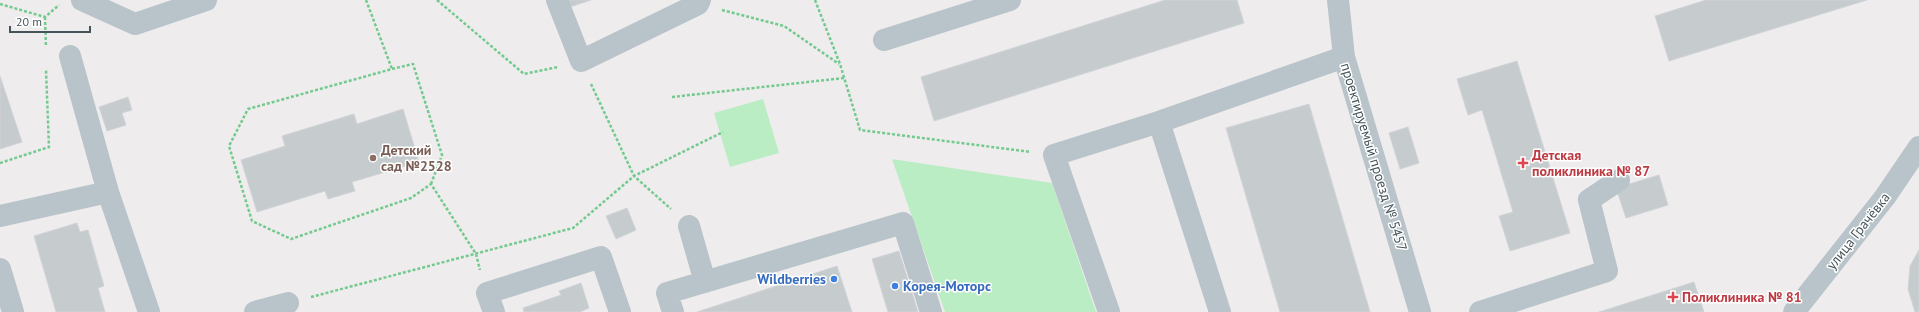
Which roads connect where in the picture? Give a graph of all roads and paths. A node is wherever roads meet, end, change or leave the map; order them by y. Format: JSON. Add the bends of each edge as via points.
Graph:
{"nodes":[{"id":1,"x":82,"y":0,"type":"edge"},
{"id":2,"x":206,"y":0,"type":"edge"},
{"id":3,"x":366,"y":0,"type":"edge"},
{"id":4,"x":437,"y":0,"type":"edge"},
{"id":5,"x":557,"y":0,"type":"edge"},
{"id":6,"x":815,"y":0,"type":"edge"},
{"id":7,"x":1010,"y":0,"type":"edge"},
{"id":8,"x":699,"y":2,"type":"edge"},
{"id":9,"x":1343,"y":2,"type":"edge"},
{"id":10,"x":0,"y":4,"type":"edge"},
{"id":11,"x":60,"y":4,"type":"dead end"},
{"id":12,"x":45,"y":17,"type":"junction"},
{"id":13,"x":884,"y":40,"type":"dead end"},
{"id":14,"x":46,"y":48,"type":"dead end"},
{"id":15,"x":70,"y":56,"type":"dead end"},
{"id":16,"x":1344,"y":57,"type":"junction"},
{"id":17,"x":581,"y":61,"type":"junction"},
{"id":18,"x":46,"y":63,"type":"dead end"},
{"id":19,"x":840,"y":64,"type":"junction"},
{"id":20,"x":392,"y":69,"type":"junction"},
{"id":21,"x":844,"y":78,"type":"junction"},
{"id":22,"x":672,"y":97,"type":"dead end"},
{"id":23,"x":1160,"y":122,"type":"junction"},
{"id":24,"x":723,"y":132,"type":"dead end"},
{"id":25,"x":1919,"y":147,"type":"edge"},
{"id":26,"x":1054,"y":155,"type":"junction"},
{"id":27,"x":0,"y":163,"type":"edge"},
{"id":28,"x":634,"y":176,"type":"junction"},
{"id":29,"x":1619,"y":180,"type":"dead end"},
{"id":30,"x":431,"y":184,"type":"junction"},
{"id":31,"x":108,"y":192,"type":"junction"},
{"id":32,"x":0,"y":216,"type":"edge"},
{"id":33,"x":689,"y":226,"type":"joint"},
{"id":34,"x":476,"y":254,"type":"junction"},
{"id":35,"x":0,"y":270,"type":"edge"},
{"id":36,"x":705,"y":282,"type":"junction"},
{"id":37,"x":490,"y":302,"type":"edge"},
{"id":38,"x":288,"y":303,"type":"joint"},
{"id":39,"x":13,"y":312,"type":"edge"},
{"id":40,"x":149,"y":312,"type":"edge"},
{"id":41,"x":255,"y":312,"type":"edge"},
{"id":42,"x":620,"y":312,"type":"edge"},
{"id":43,"x":673,"y":312,"type":"edge"},
{"id":44,"x":931,"y":312,"type":"edge"},
{"id":45,"x":1109,"y":312,"type":"edge"},
{"id":46,"x":1220,"y":312,"type":"edge"},
{"id":47,"x":1420,"y":312,"type":"edge"},
{"id":48,"x":1480,"y":312,"type":"edge"},
{"id":49,"x":1794,"y":312,"type":"edge"}],
"edges":[{"from":1,"to":2,"type":"street","via":[[135,24]]},
{"from":3,"to":20,"type":"path"},
{"from":4,"to":17,"type":"path","via":[[524,74]]},
{"from":5,"to":17,"type":"street"},
{"from":6,"to":19,"type":"path"},
{"from":7,"to":13,"type":"street"},
{"from":8,"to":17,"type":"street"},
{"from":8,"to":19,"type":"path","via":[[784,26]]},
{"from":9,"to":16,"type":"street","name":"проектируемый проезд № 5457"},
{"from":10,"to":12,"type":"path"},
{"from":11,"to":12,"type":"path"},
{"from":12,"to":14,"type":"path"},
{"from":15,"to":31,"type":"street"},
{"from":16,"to":23,"type":"street"},
{"from":16,"to":47,"type":"street","name":"проектируемый проезд № 5457"},
{"from":17,"to":28,"type":"path"},
{"from":18,"to":27,"type":"path","via":[[49,147]]},
{"from":19,"to":21,"type":"path"},
{"from":20,"to":30,"type":"path","via":[[413,64],[442,156]]},
{"from":20,"to":30,"type":"path","via":[[248,108],[229,146],[252,221],[291,239],[411,198]]},
{"from":21,"to":22,"type":"path"},
{"from":21,"to":26,"type":"path","via":[[860,130]]},
{"from":23,"to":26,"type":"street"},
{"from":23,"to":46,"type":"street"},
{"from":24,"to":28,"type":"path"},
{"from":25,"to":49,"type":"street","name":"улица Грачёвка","via":[[1885,197]]},
{"from":26,"to":45,"type":"street"},
{"from":28,"to":33,"type":"path"},
{"from":28,"to":34,"type":"path","via":[[572,228]]},
{"from":29,"to":48,"type":"street","via":[[1589,200],[1607,271]]},
{"from":30,"to":34,"type":"path"},
{"from":31,"to":32,"type":"street"},
{"from":31,"to":40,"type":"street"},
{"from":33,"to":36,"type":"street"},
{"from":34,"to":37,"type":"path"},
{"from":34,"to":38,"type":"path"},
{"from":35,"to":39,"type":"street"},
{"from":36,"to":43,"type":"street","via":[[667,293]]},
{"from":36,"to":44,"type":"street","via":[[903,223]]},
{"from":37,"to":42,"type":"street","via":[[601,257]]},
{"from":38,"to":41,"type":"street"}]}
